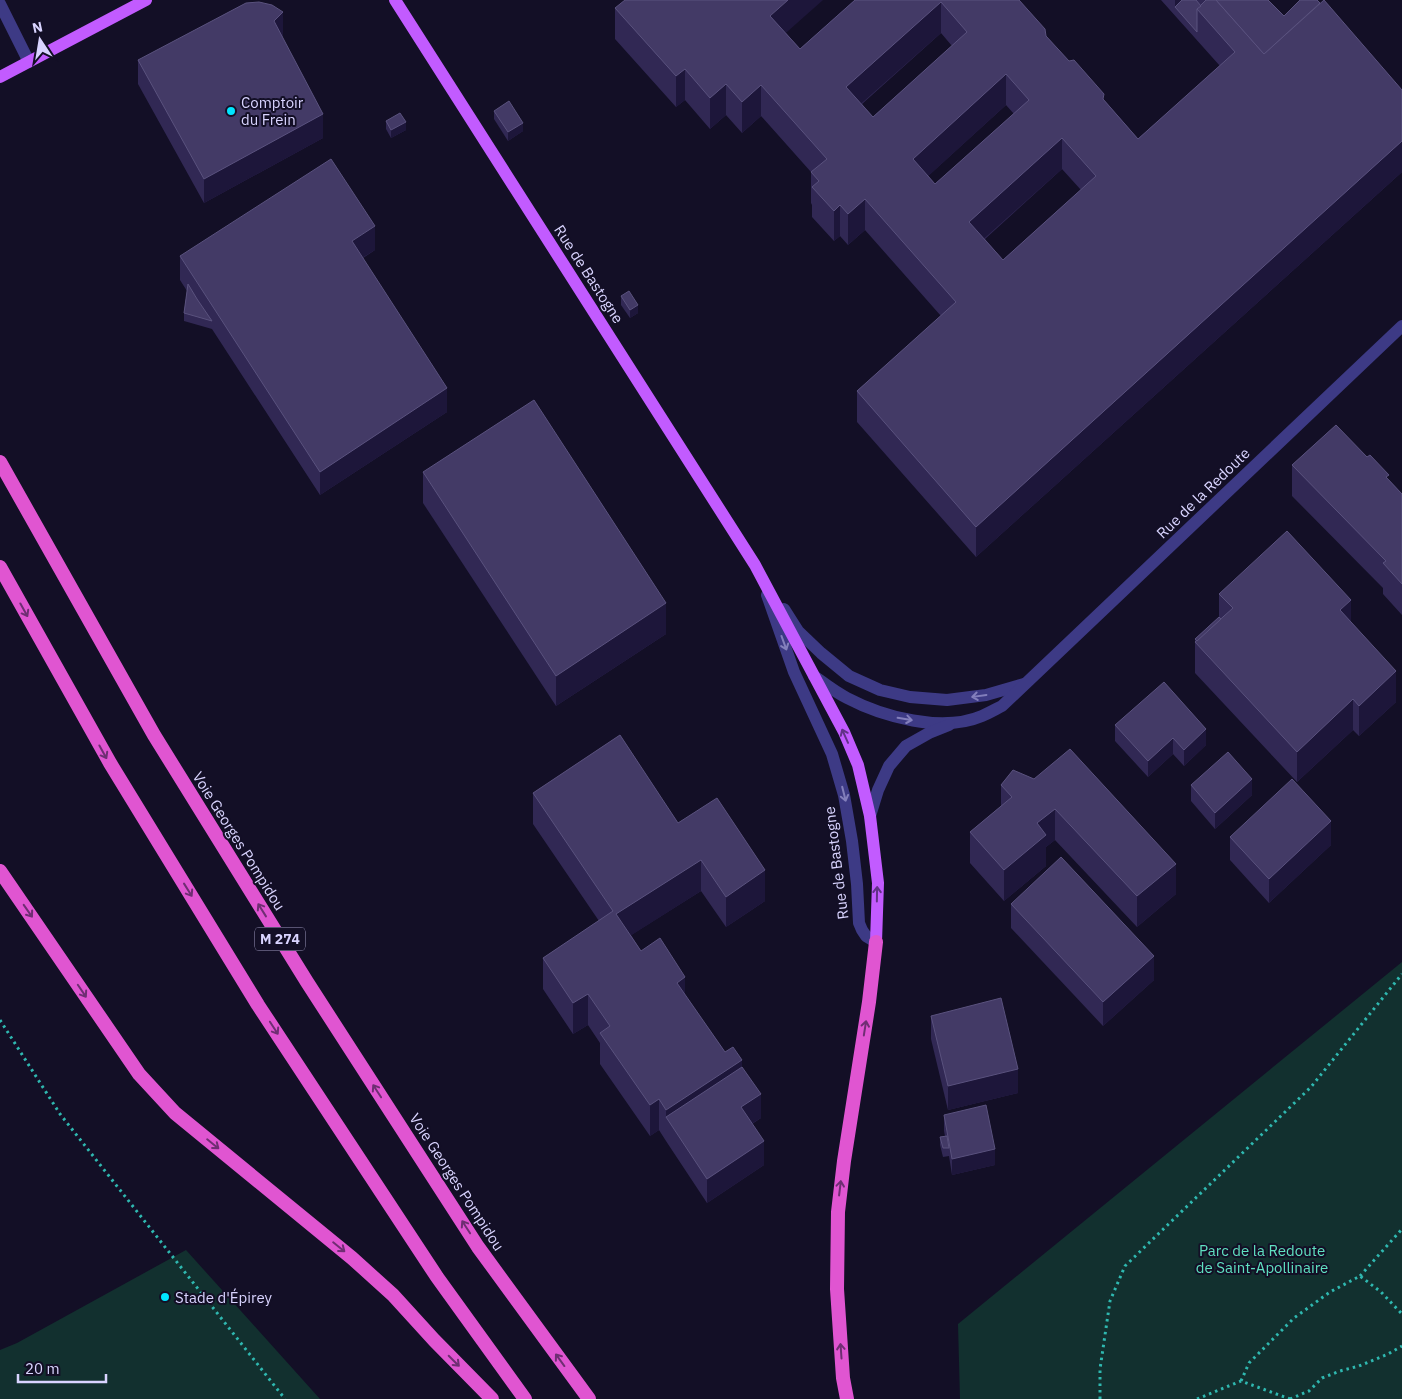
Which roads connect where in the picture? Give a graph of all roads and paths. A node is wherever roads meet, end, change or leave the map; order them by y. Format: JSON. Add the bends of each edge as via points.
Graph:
{"nodes":[{"id":1,"x":146,"y":0,"type":"edge"},
{"id":2,"x":395,"y":0,"type":"edge"},
{"id":3,"x":0,"y":4,"type":"edge"},
{"id":4,"x":29,"y":62,"type":"junction"},
{"id":5,"x":0,"y":77,"type":"edge"},
{"id":6,"x":1402,"y":326,"type":"edge"},
{"id":7,"x":0,"y":462,"type":"edge"},
{"id":8,"x":755,"y":565,"type":"junction"},
{"id":9,"x":0,"y":567,"type":"edge"},
{"id":10,"x":814,"y":676,"type":"junction"},
{"id":11,"x":1026,"y":684,"type":"junction"},
{"id":12,"x":956,"y":723,"type":"junction"},
{"id":13,"x":870,"y":816,"type":"junction"},
{"id":14,"x":0,"y":871,"type":"edge"},
{"id":15,"x":876,"y":942,"type":"junction"},
{"id":16,"x":1402,"y":974,"type":"edge"},
{"id":17,"x":0,"y":1020,"type":"edge"},
{"id":18,"x":1402,"y":1229,"type":"edge"},
{"id":19,"x":1360,"y":1276,"type":"junction"},
{"id":20,"x":1402,"y":1314,"type":"edge"},
{"id":21,"x":1402,"y":1346,"type":"edge"},
{"id":22,"x":1241,"y":1381,"type":"junction"},
{"id":23,"x":284,"y":1399,"type":"edge"},
{"id":24,"x":492,"y":1399,"type":"edge"},
{"id":25,"x":525,"y":1399,"type":"edge"},
{"id":26,"x":589,"y":1399,"type":"edge"},
{"id":27,"x":847,"y":1399,"type":"edge"},
{"id":28,"x":1100,"y":1399,"type":"edge"},
{"id":29,"x":1197,"y":1399,"type":"edge"},
{"id":30,"x":1291,"y":1399,"type":"edge"}],
"edges":[{"from":1,"to":4,"type":"main road"},
{"from":2,"to":8,"type":"main road","name":"Rue de Bastogne"},
{"from":3,"to":4,"type":"street"},
{"from":4,"to":5,"type":"main road"},
{"from":6,"to":11,"type":"street","name":"Rue de la Redoute"},
{"from":26,"to":7,"type":"highway","name":"Voie Georges Pompidou","number":"M 274","one_way":true,"via":[[478,1247],[307,982],[154,735]]},
{"from":8,"to":10,"type":"main road","name":"Rue de Bastogne"},
{"from":11,"to":8,"type":"street","name":"Rue de la Redoute","one_way":true,"via":[[986,696],[948,700],[880,690],[850,676],[798,631]]},
{"from":8,"to":15,"type":"street","name":"Rue de Bastogne","one_way":true,"via":[[794,672],[832,754],[844,795],[852,841],[858,922],[866,936]]},
{"from":9,"to":25,"type":"highway","one_way":true,"via":[[110,763],[258,1005],[437,1276]]},
{"from":10,"to":12,"type":"street","name":"Rue de la Redoute","one_way":true,"via":[[845,697],[894,717]]},
{"from":13,"to":10,"type":"main road","name":"Rue de Bastogne","one_way":true,"via":[[858,765]]},
{"from":11,"to":12,"type":"street","name":"Rue de la Redoute","via":[[1002,706],[980,717]]},
{"from":12,"to":13,"type":"street","name":"Rue de la Redoute","via":[[906,746],[889,766]]},
{"from":15,"to":13,"type":"main road","name":"Rue de Bastogne","one_way":true,"via":[[878,883]]},
{"from":14,"to":24,"type":"highway","one_way":true,"via":[[156,1094],[393,1295]]},
{"from":27,"to":15,"type":"highway","one_way":true,"via":[[837,1289],[838,1212]]},
{"from":16,"to":28,"type":"path","via":[[1311,1087],[1125,1266],[1110,1300],[1100,1369]]},
{"from":17,"to":23,"type":"path","via":[[60,1114]]},
{"from":18,"to":19,"type":"path"},
{"from":19,"to":20,"type":"path"},
{"from":19,"to":22,"type":"path","via":[[1330,1292],[1294,1318],[1249,1363]]},
{"from":21,"to":30,"type":"path","via":[[1359,1366],[1322,1378],[1309,1390]]},
{"from":22,"to":29,"type":"path"},
{"from":22,"to":30,"type":"path"}]}
